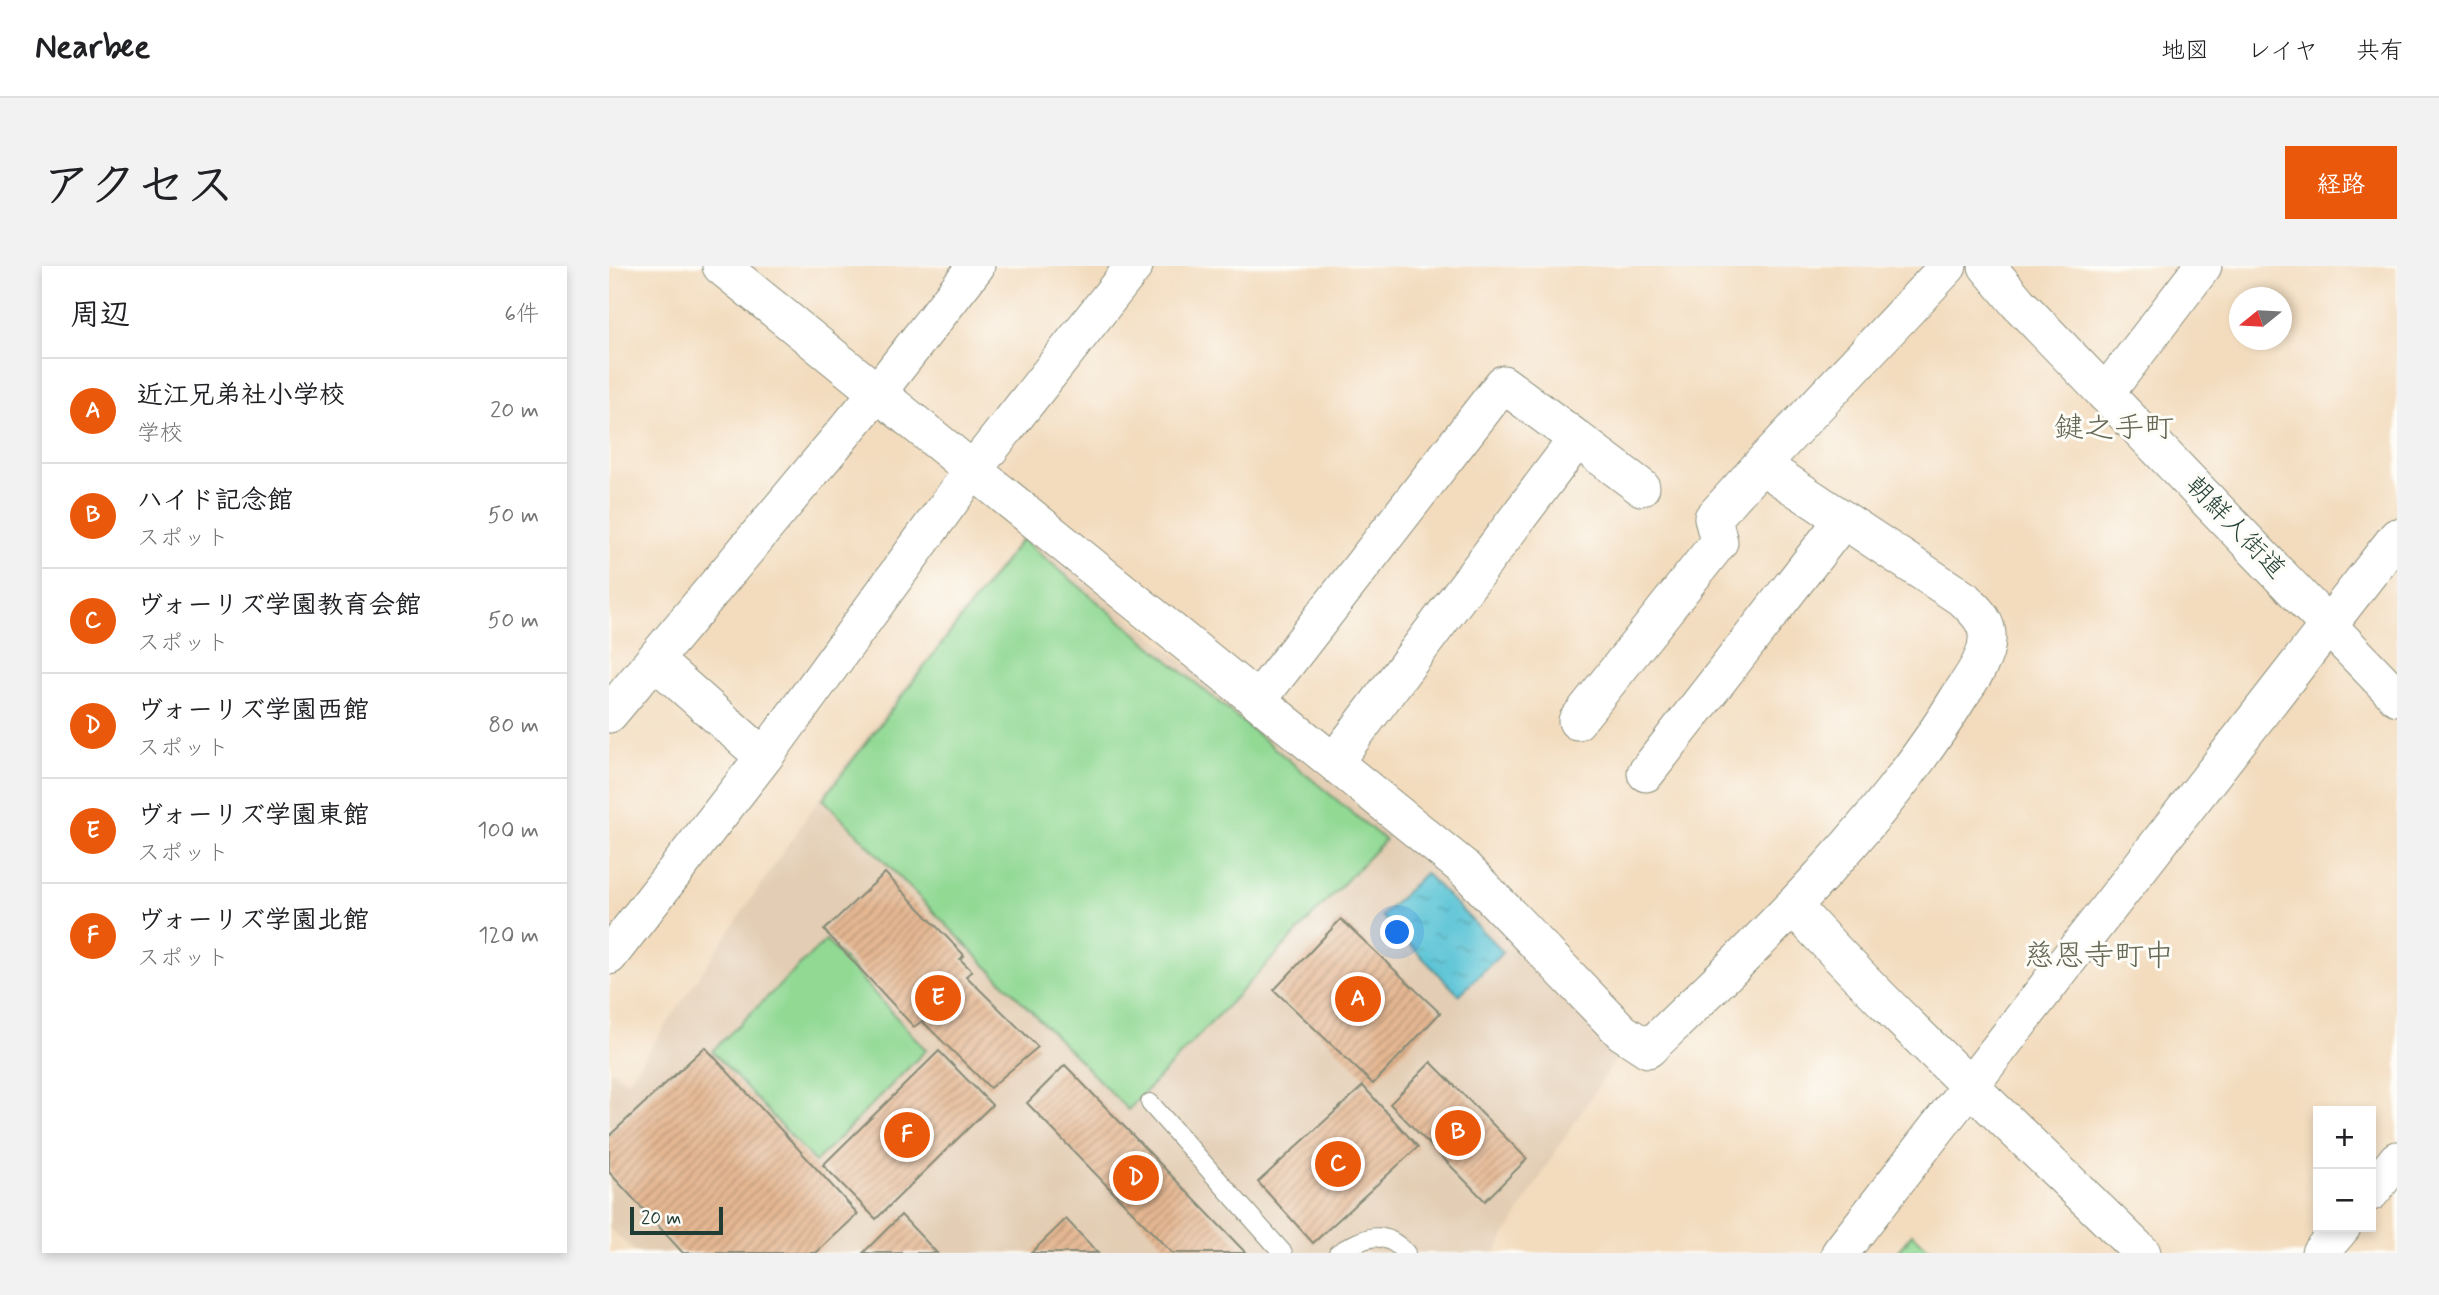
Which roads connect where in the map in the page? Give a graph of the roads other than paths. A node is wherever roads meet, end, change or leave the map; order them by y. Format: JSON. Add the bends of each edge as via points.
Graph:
{"nodes":[{"id":1,"x":721,"y":266,"type":"edge"},
{"id":2,"x":976,"y":266,"type":"edge"},
{"id":3,"x":1133,"y":266,"type":"edge"},
{"id":4,"x":1948,"y":266,"type":"edge"},
{"id":5,"x":1987,"y":266,"type":"edge"},
{"id":6,"x":2203,"y":266,"type":"edge"},
{"id":7,"x":877,"y":393,"type":"junction"},
{"id":8,"x":2105,"y":394,"type":"junction"},
{"id":9,"x":1577,"y":439,"type":"junction"},
{"id":10,"x":1761,"y":465,"type":"junction"},
{"id":11,"x":973,"y":470,"type":"junction"},
{"id":12,"x":1641,"y":487,"type":"dead end"},
{"id":13,"x":1843,"y":520,"type":"junction"},
{"id":14,"x":2397,"y":537,"type":"edge"},
{"id":15,"x":2328,"y":625,"type":"junction"},
{"id":16,"x":654,"y":660,"type":"junction"},
{"id":17,"x":2397,"y":697,"type":"edge"},
{"id":18,"x":1258,"y":700,"type":"junction"},
{"id":19,"x":609,"y":714,"type":"edge"},
{"id":20,"x":1577,"y":721,"type":"dead end"},
{"id":21,"x":764,"y":757,"type":"junction"},
{"id":22,"x":1334,"y":762,"type":"junction"},
{"id":23,"x":1646,"y":773,"type":"dead end"},
{"id":24,"x":1794,"y":907,"type":"junction"},
{"id":25,"x":609,"y":956,"type":"edge"},
{"id":26,"x":1971,"y":1084,"type":"junction"},
{"id":27,"x":1150,"y":1103,"type":"dead end"},
{"id":28,"x":2397,"y":1160,"type":"edge"},
{"id":29,"x":2376,"y":1186,"type":"edge"},
{"id":30,"x":2337,"y":1232,"type":"edge"},
{"id":31,"x":1283,"y":1253,"type":"edge"},
{"id":32,"x":1338,"y":1253,"type":"edge"},
{"id":33,"x":1406,"y":1253,"type":"edge"},
{"id":34,"x":1840,"y":1253,"type":"edge"},
{"id":35,"x":2142,"y":1253,"type":"edge"},
{"id":36,"x":2320,"y":1253,"type":"edge"}],
"edges":[{"from":1,"to":7,"type":"street"},
{"from":2,"to":7,"type":"street"},
{"from":3,"to":11,"type":"street"},
{"from":4,"to":10,"type":"street"},
{"from":5,"to":8,"type":"street","name":"朝鮮人街道"},
{"from":6,"to":8,"type":"street"},
{"from":7,"to":11,"type":"street"},
{"from":7,"to":16,"type":"street"},
{"from":8,"to":15,"type":"street","name":"朝鮮人街道"},
{"from":9,"to":12,"type":"street"},
{"from":9,"to":18,"type":"street","via":[[1503,384]]},
{"from":9,"to":22,"type":"street"},
{"from":10,"to":13,"type":"street"},
{"from":10,"to":20,"type":"street","via":[[1713,519],[1719,542]]},
{"from":11,"to":18,"type":"street"},
{"from":11,"to":21,"type":"street"},
{"from":13,"to":23,"type":"street"},
{"from":13,"to":24,"type":"street","via":[[1965,600],[1982,617],[1988,639],[1980,663],[1931,742]]},
{"from":14,"to":15,"type":"street"},
{"from":15,"to":17,"type":"street","name":"朝鮮人街道"},
{"from":15,"to":26,"type":"street"},
{"from":16,"to":19,"type":"street"},
{"from":16,"to":21,"type":"street"},
{"from":18,"to":22,"type":"street"},
{"from":21,"to":25,"type":"street"},
{"from":22,"to":24,"type":"street","via":[[1464,867],[1622,1032],[1649,1049]]},
{"from":24,"to":26,"type":"street","via":[[1870,990]]},
{"from":26,"to":34,"type":"street"},
{"from":26,"to":35,"type":"street"},
{"from":27,"to":31,"type":"lane"},
{"from":28,"to":29,"type":"street"},
{"from":30,"to":36,"type":"street"},
{"from":32,"to":33,"type":"lane","via":[[1368,1236],[1395,1241]]}]}
